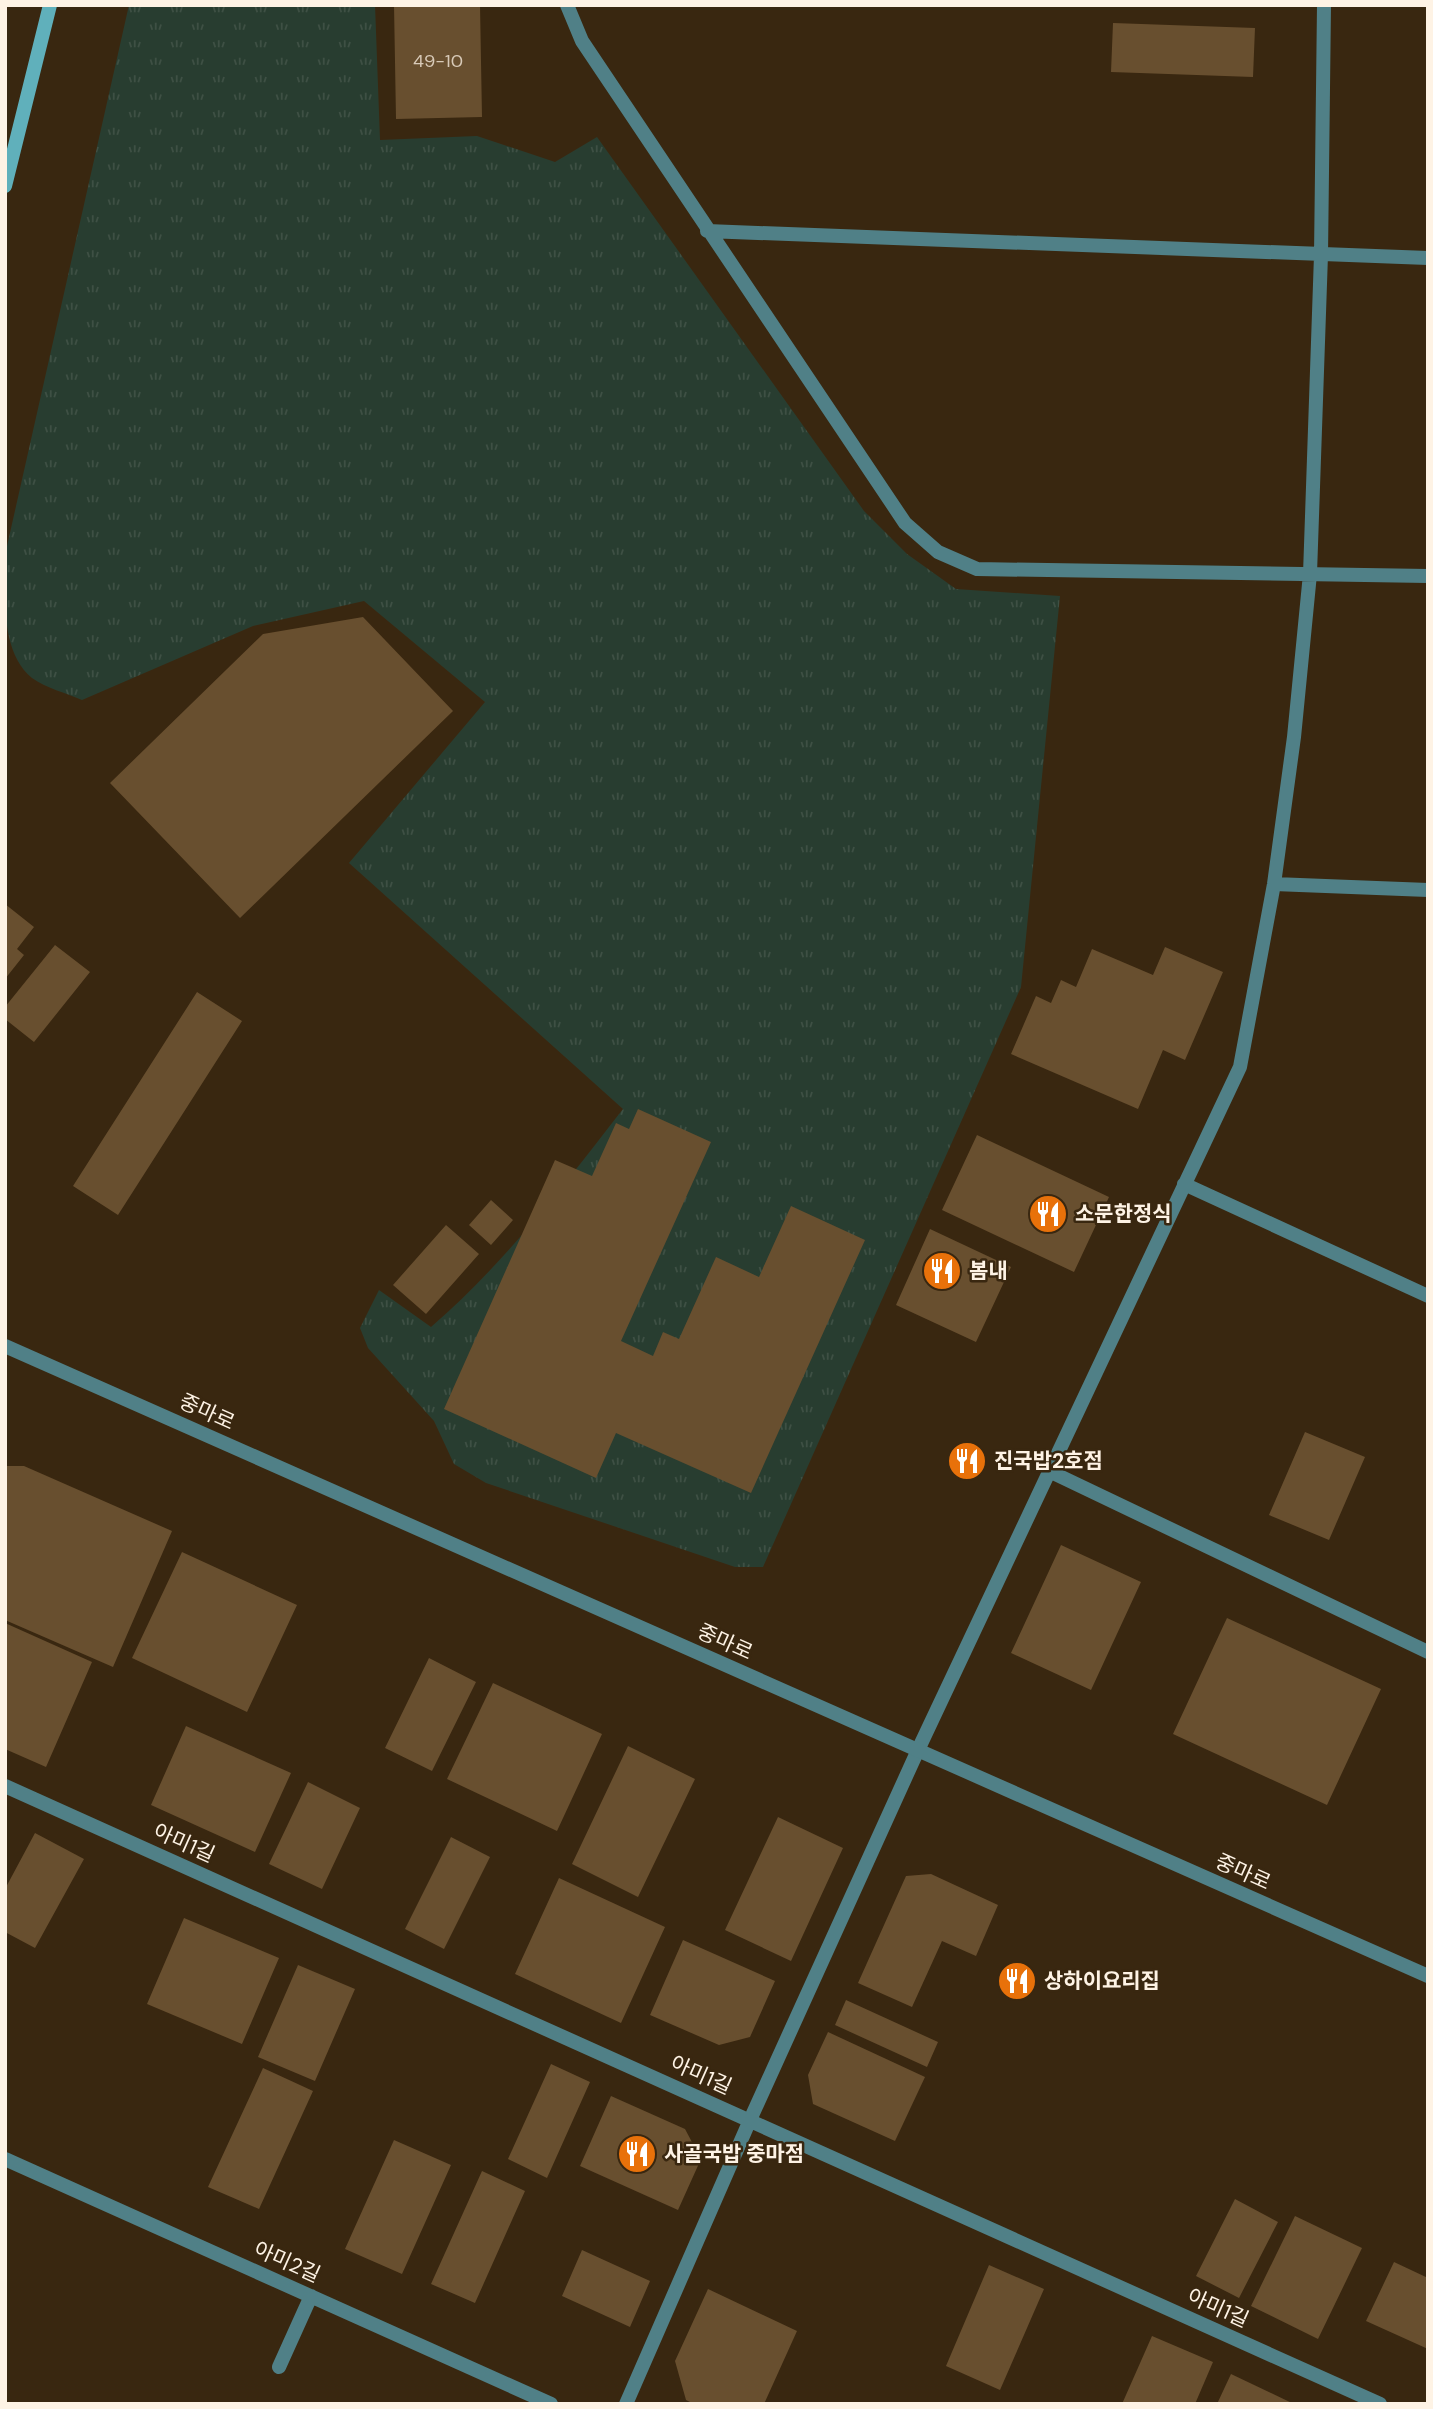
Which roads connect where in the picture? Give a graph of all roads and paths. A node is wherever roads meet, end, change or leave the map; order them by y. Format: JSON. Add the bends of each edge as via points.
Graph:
{"nodes":[{"id":1,"x":50,"y":5,"type":"edge"},
{"id":2,"x":567,"y":5,"type":"edge"},
{"id":3,"x":1324,"y":5,"type":"edge"},
{"id":4,"x":5,"y":186,"type":"edge"},
{"id":5,"x":707,"y":231,"type":"junction"},
{"id":6,"x":1321,"y":256,"type":"junction"},
{"id":7,"x":1428,"y":258,"type":"edge"},
{"id":8,"x":1310,"y":574,"type":"junction"},
{"id":9,"x":1428,"y":576,"type":"edge"},
{"id":10,"x":1274,"y":884,"type":"junction"},
{"id":11,"x":1428,"y":890,"type":"edge"},
{"id":12,"x":1184,"y":1184,"type":"junction"},
{"id":13,"x":1428,"y":1296,"type":"edge"},
{"id":14,"x":5,"y":1346,"type":"edge"},
{"id":15,"x":1051,"y":1472,"type":"junction"},
{"id":16,"x":1428,"y":1651,"type":"edge"},
{"id":17,"x":918,"y":1750,"type":"junction"},
{"id":18,"x":5,"y":1786,"type":"edge"},
{"id":19,"x":1428,"y":1976,"type":"edge"},
{"id":20,"x":750,"y":2120,"type":"junction"},
{"id":21,"x":5,"y":2159,"type":"edge"},
{"id":22,"x":311,"y":2296,"type":"junction"},
{"id":23,"x":279,"y":2367,"type":"dead end"},
{"id":24,"x":551,"y":2404,"type":"edge"},
{"id":25,"x":626,"y":2404,"type":"edge"},
{"id":26,"x":1380,"y":2404,"type":"edge"}],
"edges":[{"from":1,"to":4,"type":"main road"},
{"from":2,"to":5,"type":"street","via":[[582,41]]},
{"from":3,"to":6,"type":"street"},
{"from":5,"to":6,"type":"street"},
{"from":5,"to":8,"type":"street","via":[[905,523],[938,552],[977,569]]},
{"from":6,"to":7,"type":"street"},
{"from":6,"to":8,"type":"street"},
{"from":8,"to":9,"type":"street"},
{"from":8,"to":10,"type":"street"},
{"from":10,"to":11,"type":"street"},
{"from":10,"to":12,"type":"street","via":[[1240,1067]]},
{"from":12,"to":13,"type":"street"},
{"from":12,"to":15,"type":"street"},
{"from":14,"to":17,"type":"street","name":"중마로"},
{"from":15,"to":16,"type":"street"},
{"from":15,"to":17,"type":"street"},
{"from":17,"to":19,"type":"street","name":"중마로"},
{"from":17,"to":20,"type":"street"},
{"from":18,"to":20,"type":"street","name":"아미1길"},
{"from":20,"to":25,"type":"street"},
{"from":20,"to":26,"type":"street","name":"아미1길"},
{"from":21,"to":22,"type":"street","name":"아미2길"},
{"from":22,"to":23,"type":"street"},
{"from":22,"to":24,"type":"street","name":"아미2길"}]}
